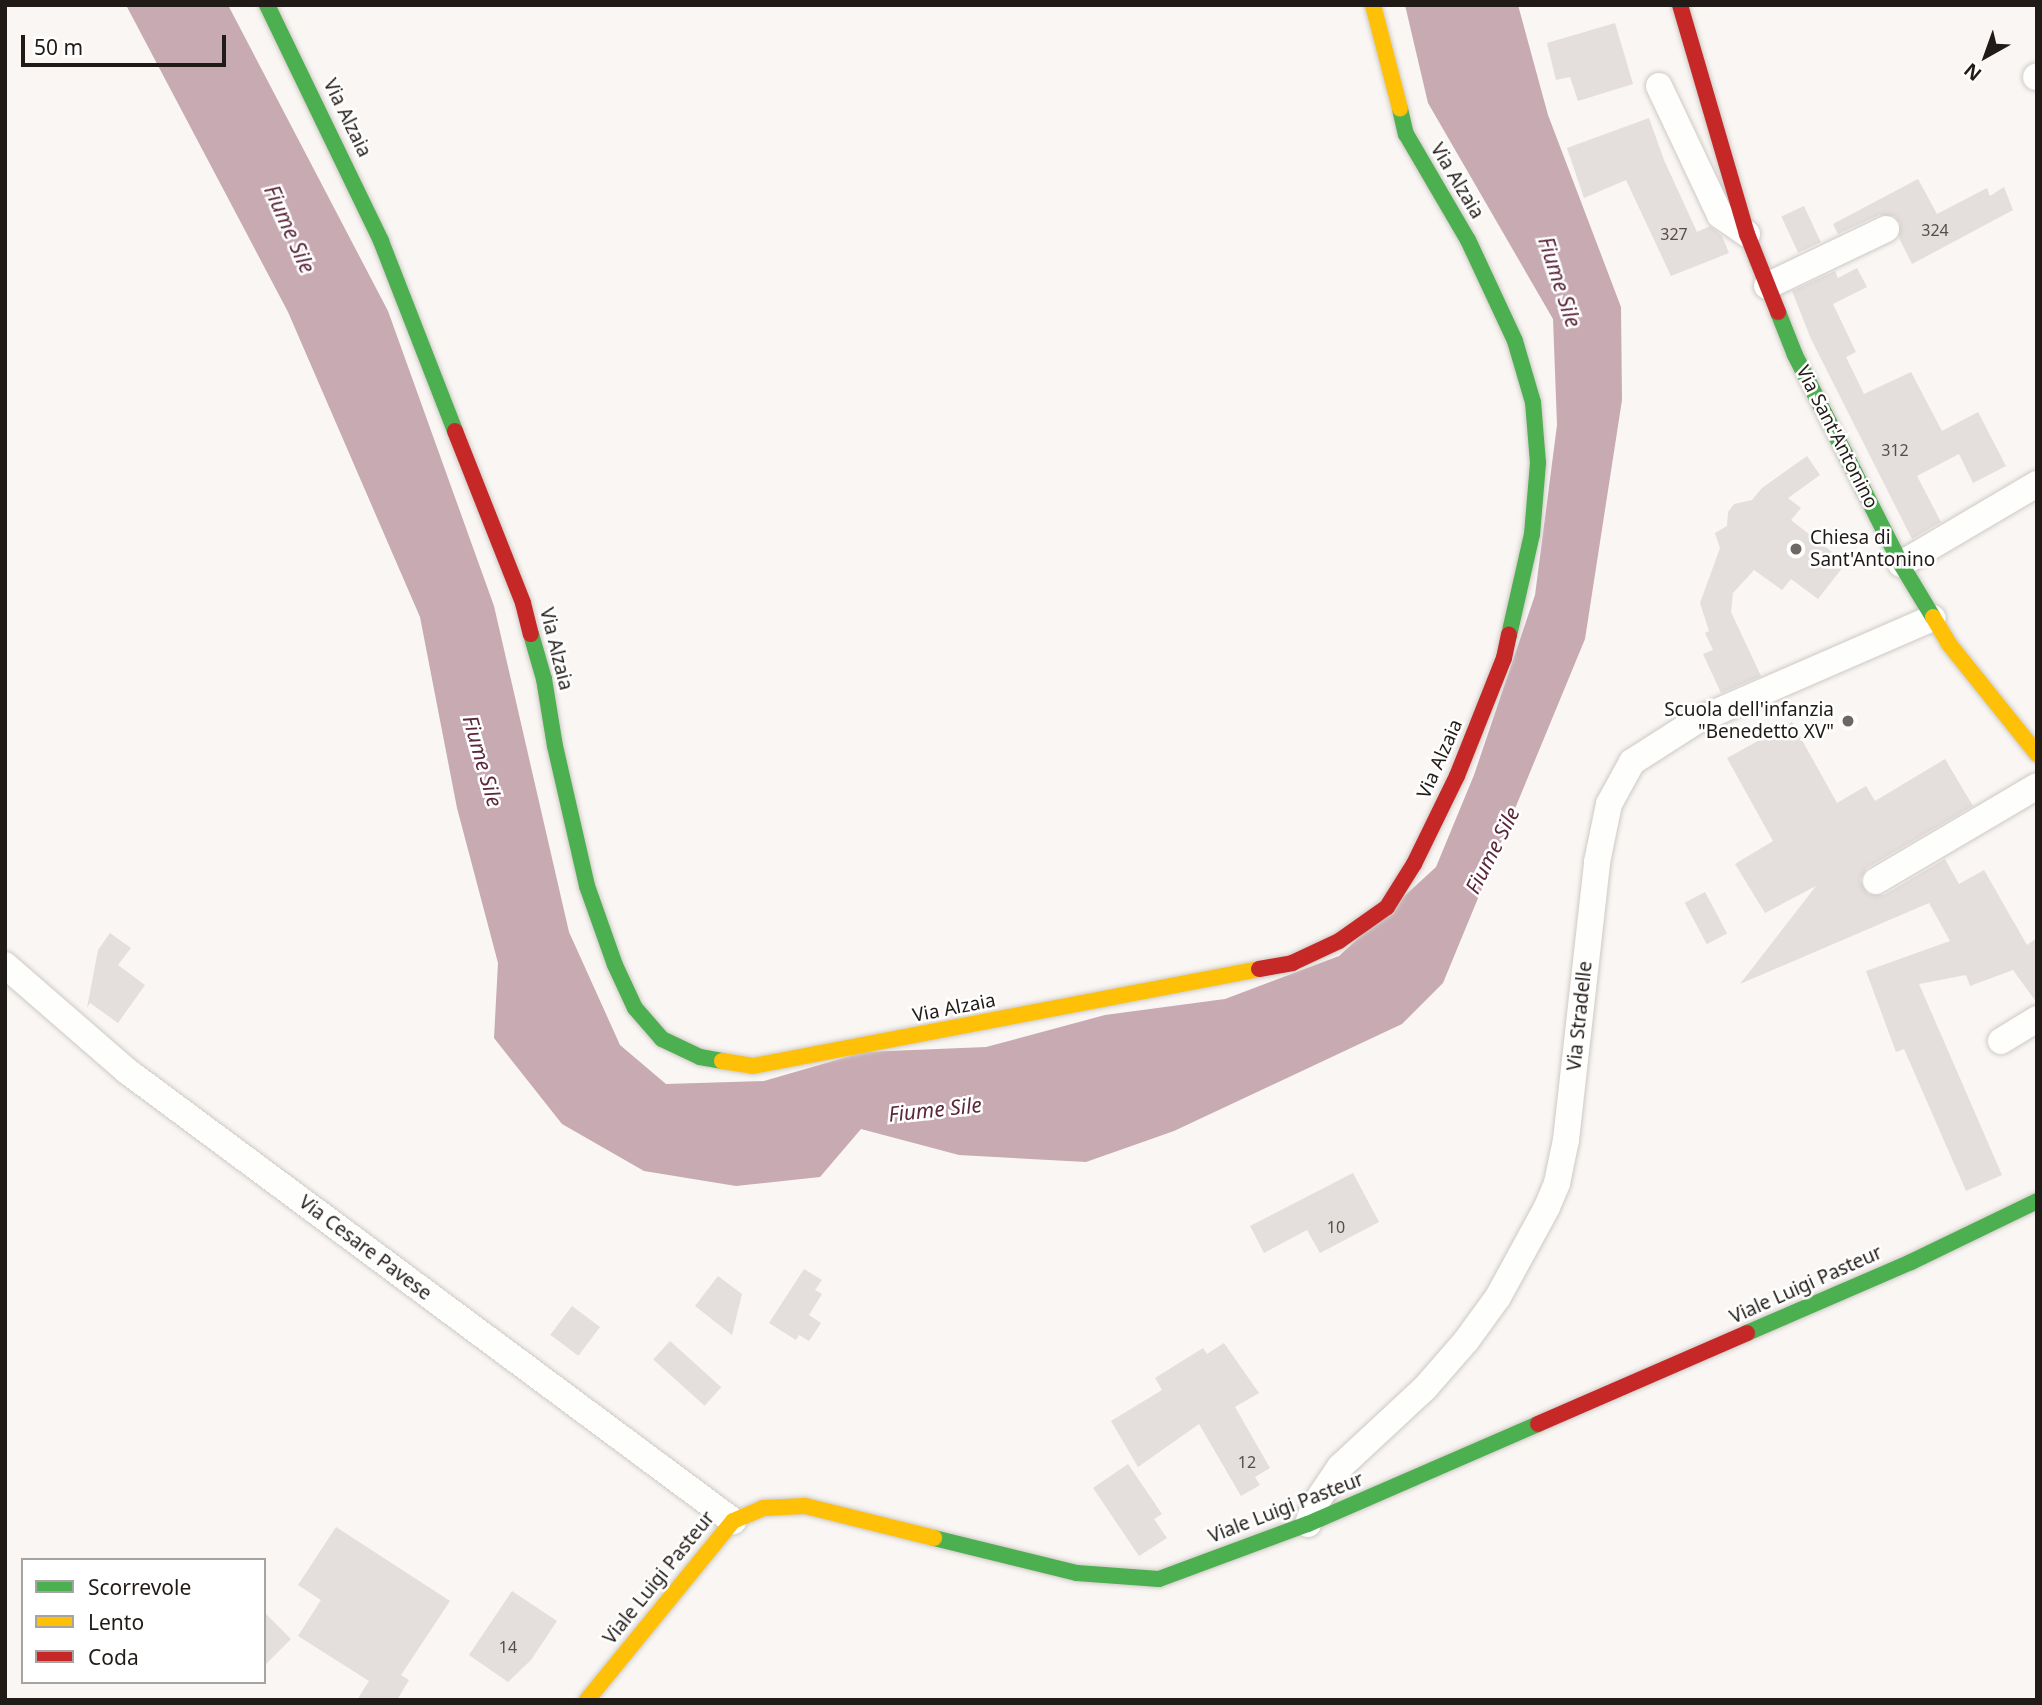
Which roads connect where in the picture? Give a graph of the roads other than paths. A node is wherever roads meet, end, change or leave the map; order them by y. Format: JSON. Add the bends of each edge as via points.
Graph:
{"nodes":[{"id":1,"x":267,"y":5,"type":"edge"},
{"id":2,"x":1373,"y":5,"type":"edge"},
{"id":3,"x":1684,"y":10,"type":"edge"},
{"id":4,"x":1659,"y":86,"type":"dead end"},
{"id":5,"x":1886,"y":229,"type":"dead end"},
{"id":6,"x":1747,"y":234,"type":"junction"},
{"id":7,"x":1767,"y":286,"type":"junction"},
{"id":8,"x":2037,"y":484,"type":"edge"},
{"id":9,"x":1901,"y":564,"type":"junction"},
{"id":10,"x":1933,"y":618,"type":"junction"},
{"id":11,"x":2037,"y":754,"type":"edge"},
{"id":12,"x":2037,"y":786,"type":"edge"},
{"id":13,"x":1876,"y":881,"type":"dead end"},
{"id":14,"x":5,"y":965,"type":"edge"},
{"id":15,"x":2037,"y":1019,"type":"edge"},
{"id":16,"x":2001,"y":1041,"type":"dead end"},
{"id":17,"x":2037,"y":1201,"type":"edge"},
{"id":18,"x":733,"y":1521,"type":"junction"},
{"id":19,"x":1308,"y":1524,"type":"junction"},
{"id":20,"x":587,"y":1700,"type":"edge"}],
"edges":[{"from":1,"to":2,"type":"street","name":"Via Alzaia","via":[[381,240],[523,603],[544,679],[587,886],[635,1008],[662,1039],[700,1058],[753,1066],[1292,963],[1339,941],[1387,907],[1414,864],[1457,776],[1504,658],[1532,534],[1538,463],[1533,402],[1516,341],[1468,240],[1406,134]]},
{"from":3,"to":6,"type":"street","name":"Via Sant'Antonino"},
{"from":4,"to":6,"type":"street","via":[[1720,215]]},
{"from":5,"to":7,"type":"street"},
{"from":6,"to":7,"type":"street","name":"Via Sant'Antonino"},
{"from":7,"to":9,"type":"street","name":"Via Sant'Antonino","via":[[1821,407]]},
{"from":8,"to":9,"type":"street"},
{"from":9,"to":10,"type":"street","name":"Via Sant'Antonino"},
{"from":10,"to":11,"type":"street","name":"Via Sant'Antonino"},
{"from":10,"to":19,"type":"street","name":"Via Stradelle","via":[[1696,721],[1632,762],[1609,804],[1597,862],[1566,1140],[1547,1207],[1498,1297],[1466,1341],[1425,1388],[1340,1467],[1315,1504]]},
{"from":12,"to":13,"type":"street"},
{"from":14,"to":18,"type":"street","name":"Via Cesare Pavese","via":[[127,1071]]},
{"from":15,"to":16,"type":"street"},
{"from":17,"to":19,"type":"street","name":"Viale Luigi Pasteur","via":[[1910,1262]]},
{"from":18,"to":19,"type":"street","name":"Viale Luigi Pasteur","via":[[763,1508],[806,1506],[1077,1573],[1159,1579]]},
{"from":18,"to":20,"type":"street","name":"Viale Luigi Pasteur"}]}
